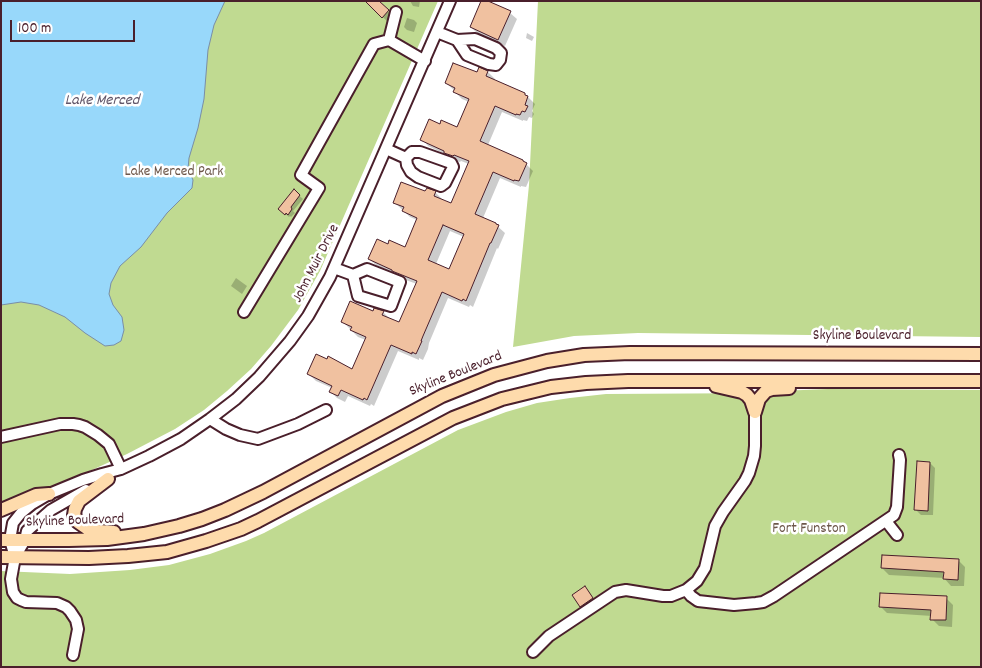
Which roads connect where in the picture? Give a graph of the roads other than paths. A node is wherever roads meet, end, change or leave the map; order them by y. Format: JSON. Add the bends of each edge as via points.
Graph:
{"nodes":[{"id":1,"x":450,"y":1,"type":"edge"},
{"id":2,"x":396,"y":12,"type":"dead end"},
{"id":3,"x":437,"y":32,"type":"junction"},
{"id":4,"x":390,"y":40,"type":"junction"},
{"id":5,"x":457,"y":40,"type":"dead end"},
{"id":6,"x":425,"y":61,"type":"junction"},
{"id":7,"x":386,"y":149,"type":"junction"},
{"id":8,"x":406,"y":158,"type":"dead end"},
{"id":9,"x":334,"y":268,"type":"junction"},
{"id":10,"x":353,"y":275,"type":"junction"},
{"id":11,"x":244,"y":312,"type":"dead end"},
{"id":12,"x":981,"y":354,"type":"edge"},
{"id":13,"x":697,"y":380,"type":"junction"},
{"id":14,"x":848,"y":381,"type":"junction"},
{"id":15,"x":981,"y":381,"type":"edge"},
{"id":16,"x":326,"y":410,"type":"dead end"},
{"id":17,"x":755,"y":412,"type":"junction"},
{"id":18,"x":210,"y":419,"type":"junction"},
{"id":19,"x":1,"y":437,"type":"edge"},
{"id":20,"x":899,"y":455,"type":"dead end"},
{"id":21,"x":122,"y":469,"type":"junction"},
{"id":22,"x":108,"y":479,"type":"junction"},
{"id":23,"x":49,"y":494,"type":"junction"},
{"id":24,"x":1,"y":510,"type":"edge"},
{"id":25,"x":886,"y":521,"type":"junction"},
{"id":26,"x":144,"y":534,"type":"junction"},
{"id":27,"x":897,"y":535,"type":"dead end"},
{"id":28,"x":6,"y":540,"type":"edge"},
{"id":29,"x":25,"y":540,"type":"junction"},
{"id":30,"x":1,"y":557,"type":"edge"},
{"id":31,"x":15,"y":557,"type":"junction"},
{"id":32,"x":686,"y":590,"type":"junction"},
{"id":33,"x":533,"y":652,"type":"dead end"},
{"id":34,"x":73,"y":655,"type":"dead end"}],
"edges":[{"from":1,"to":3,"type":"street","name":"John Muir Drive"},
{"from":2,"to":4,"type":"street"},
{"from":3,"to":5,"type":"street"},
{"from":3,"to":6,"type":"street","name":"John Muir Drive"},
{"from":4,"to":6,"type":"street"},
{"from":4,"to":11,"type":"street","via":[[374,44],[302,175],[319,188]]},
{"from":6,"to":7,"type":"street","name":"John Muir Drive"},
{"from":7,"to":8,"type":"street"},
{"from":7,"to":9,"type":"street","name":"John Muir Drive"},
{"from":9,"to":10,"type":"street"},
{"from":9,"to":18,"type":"street","name":"John Muir Drive","via":[[308,316],[280,354]]},
{"from":10,"to":10,"type":"street","via":[[358,296],[391,306],[400,282],[367,269]]},
{"from":12,"to":26,"type":"main road","name":"Skyline Boulevard","via":[[630,353],[547,361],[494,375],[442,396],[225,510]]},
{"from":13,"to":14,"type":"main road"},
{"from":13,"to":17,"type":"main road","via":[[742,392],[751,400]]},
{"from":13,"to":31,"type":"main road","via":[[586,383],[534,391],[494,402],[437,425],[258,521],[223,536],[167,552],[79,558]]},
{"from":14,"to":15,"type":"main road"},
{"from":14,"to":17,"type":"main road","via":[[766,391]]},
{"from":16,"to":18,"type":"street","via":[[258,439],[240,435]]},
{"from":17,"to":32,"type":"street","via":[[755,446],[749,473],[715,526],[702,575]]},
{"from":18,"to":21,"type":"street","name":"John Muir Drive","via":[[165,448]]},
{"from":19,"to":21,"type":"street","via":[[60,424],[79,425],[109,444]]},
{"from":20,"to":25,"type":"street","via":[[897,507],[894,515]]},
{"from":21,"to":22,"type":"street","name":"John Muir Drive"},
{"from":21,"to":23,"type":"street","name":"John Muir Drive"},
{"from":22,"to":26,"type":"main road","via":[[76,505],[74,515],[78,522],[93,530]]},
{"from":22,"to":29,"type":"street","name":"John Muir Drive","via":[[51,510],[27,531]]},
{"from":23,"to":24,"type":"main road","via":[[36,495]]},
{"from":23,"to":28,"type":"street","name":"John Muir Drive","via":[[21,513]]},
{"from":25,"to":27,"type":"street"},
{"from":25,"to":32,"type":"street","via":[[763,602],[742,605],[702,601],[694,599]]},
{"from":26,"to":29,"type":"main road","name":"Skyline Boulevard","via":[[89,540]]},
{"from":28,"to":29,"type":"main road","name":"Skyline Boulevard"},
{"from":28,"to":31,"type":"street"},
{"from":29,"to":31,"type":"street","name":"John Muir Drive"},
{"from":30,"to":31,"type":"main road"},
{"from":31,"to":34,"type":"street","via":[[11,583],[18,598],[26,602],[62,604],[73,615],[78,629]]},
{"from":32,"to":33,"type":"street","via":[[671,596],[626,590],[615,592],[549,636]]}]}
